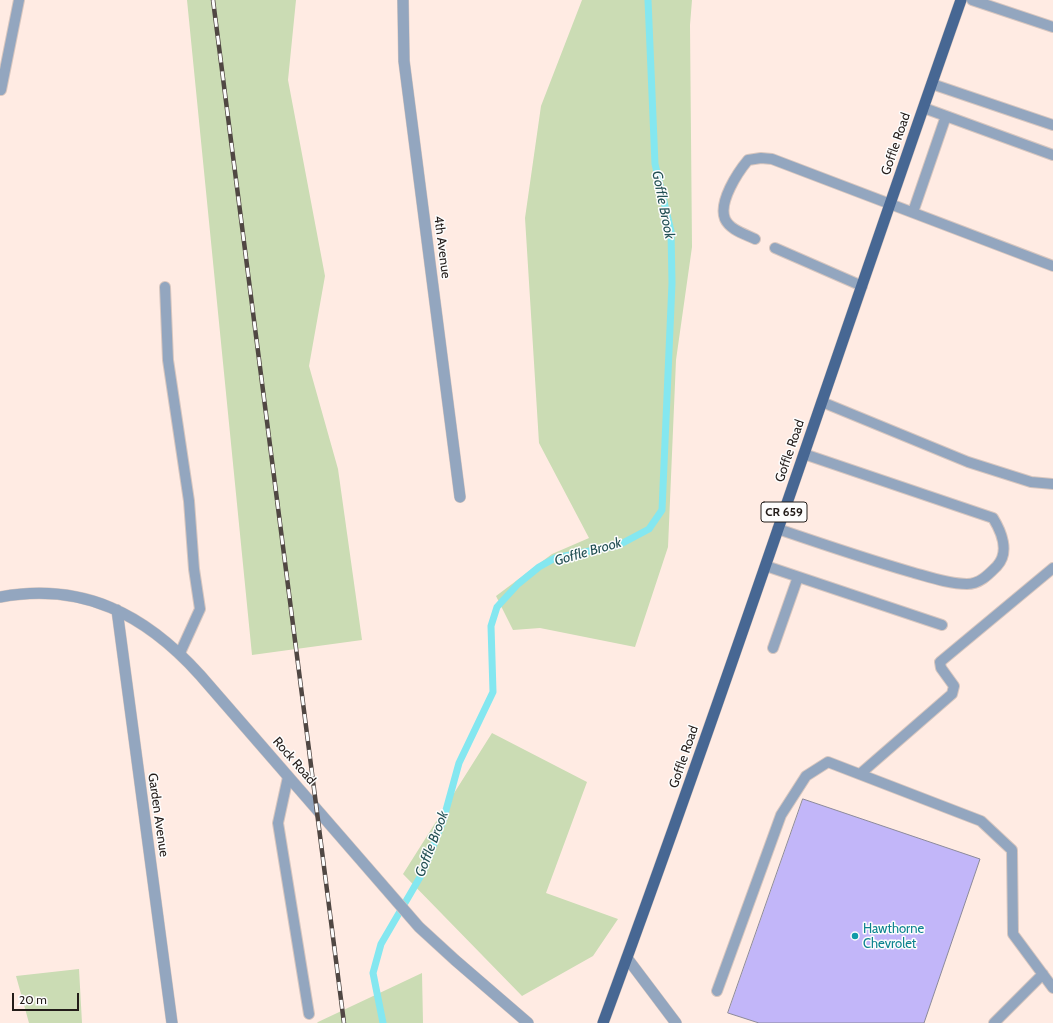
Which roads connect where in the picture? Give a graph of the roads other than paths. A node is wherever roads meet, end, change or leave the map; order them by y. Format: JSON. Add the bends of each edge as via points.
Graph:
{"nodes":[{"id":1,"x":19,"y":0,"type":"edge"},
{"id":2,"x":403,"y":0,"type":"edge"},
{"id":3,"x":961,"y":0,"type":"edge"},
{"id":4,"x":972,"y":0,"type":"edge"},
{"id":5,"x":1053,"y":27,"type":"edge"},
{"id":6,"x":0,"y":53,"type":"edge"},
{"id":7,"x":7,"y":61,"type":"junction"},
{"id":8,"x":932,"y":84,"type":"junction"},
{"id":9,"x":1,"y":90,"type":"dead end"},
{"id":10,"x":924,"y":108,"type":"junction"},
{"id":11,"x":946,"y":116,"type":"junction"},
{"id":12,"x":1053,"y":125,"type":"edge"},
{"id":13,"x":1053,"y":155,"type":"edge"},
{"id":14,"x":890,"y":203,"type":"junction"},
{"id":15,"x":913,"y":212,"type":"junction"},
{"id":16,"x":755,"y":239,"type":"dead end"},
{"id":17,"x":775,"y":248,"type":"dead end"},
{"id":18,"x":1053,"y":266,"type":"edge"},
{"id":19,"x":862,"y":286,"type":"junction"},
{"id":20,"x":165,"y":287,"type":"dead end"},
{"id":21,"x":822,"y":402,"type":"junction"},
{"id":22,"x":804,"y":454,"type":"junction"},
{"id":23,"x":1053,"y":484,"type":"edge"},
{"id":24,"x":460,"y":497,"type":"dead end"},
{"id":25,"x":778,"y":529,"type":"junction"},
{"id":26,"x":766,"y":566,"type":"junction"},
{"id":27,"x":1053,"y":568,"type":"edge"},
{"id":28,"x":798,"y":577,"type":"junction"},
{"id":29,"x":0,"y":597,"type":"edge"},
{"id":30,"x":117,"y":610,"type":"junction"},
{"id":31,"x":942,"y":625,"type":"dead end"},
{"id":32,"x":773,"y":648,"type":"dead end"},
{"id":33,"x":180,"y":653,"type":"junction"},
{"id":34,"x":860,"y":774,"type":"junction"},
{"id":35,"x":288,"y":777,"type":"junction"},
{"id":36,"x":627,"y":958,"type":"junction"},
{"id":37,"x":1043,"y":974,"type":"junction"},
{"id":38,"x":1053,"y":988,"type":"edge"},
{"id":39,"x":717,"y":991,"type":"dead end"},
{"id":40,"x":309,"y":1014,"type":"dead end"},
{"id":41,"x":172,"y":1023,"type":"edge"},
{"id":42,"x":528,"y":1023,"type":"edge"},
{"id":43,"x":603,"y":1023,"type":"edge"},
{"id":44,"x":676,"y":1023,"type":"edge"},
{"id":45,"x":994,"y":1023,"type":"edge"}],
"edges":[{"from":1,"to":7,"type":"lane"},
{"from":2,"to":24,"type":"street","name":"4th Avenue","via":[[404,61]]},
{"from":3,"to":8,"type":"main road","name":"Goffle Road","number":"CR 659"},
{"from":4,"to":5,"type":"lane"},
{"from":6,"to":7,"type":"lane"},
{"from":7,"to":9,"type":"lane"},
{"from":8,"to":10,"type":"main road","name":"Goffle Road","number":"CR 659"},
{"from":8,"to":12,"type":"lane"},
{"from":10,"to":11,"type":"lane"},
{"from":10,"to":14,"type":"main road","name":"Goffle Road","number":"CR 659"},
{"from":11,"to":13,"type":"lane"},
{"from":11,"to":15,"type":"lane"},
{"from":14,"to":15,"type":"lane"},
{"from":14,"to":16,"type":"lane","via":[[772,158],[748,160],[736,175],[724,204],[725,219],[734,229]]},
{"from":14,"to":19,"type":"main road","name":"Goffle Road","number":"CR 659"},
{"from":15,"to":18,"type":"lane"},
{"from":17,"to":19,"type":"lane"},
{"from":19,"to":21,"type":"main road","name":"Goffle Road","number":"CR 659"},
{"from":20,"to":33,"type":"lane","via":[[168,360],[189,501],[194,570],[200,608]]},
{"from":21,"to":22,"type":"main road","name":"Goffle Road","number":"CR 659"},
{"from":21,"to":23,"type":"lane","via":[[968,462],[1031,482]]},
{"from":22,"to":25,"type":"main road","name":"Goffle Road","number":"CR 659"},
{"from":22,"to":25,"type":"lane","via":[[993,518],[1000,529],[1004,546],[1000,563],[985,578],[968,584],[941,580],[875,562]]},
{"from":25,"to":26,"type":"main road","name":"Goffle Road","number":"CR 659"},
{"from":26,"to":28,"type":"lane"},
{"from":26,"to":36,"type":"main road","name":"Goffle Road","number":"CR 659"},
{"from":27,"to":34,"type":"lane","via":[[940,662],[940,668],[954,686],[952,694]]},
{"from":28,"to":31,"type":"lane"},
{"from":28,"to":32,"type":"lane"},
{"from":29,"to":30,"type":"street","name":"Rock Road","via":[[21,593],[75,596]]},
{"from":30,"to":33,"type":"street","name":"Rock Road"},
{"from":30,"to":41,"type":"street","name":"Garden Avenue"},
{"from":33,"to":35,"type":"street","name":"Rock Road"},
{"from":34,"to":37,"type":"lane","via":[[981,821],[1012,850],[1013,934]]},
{"from":34,"to":39,"type":"lane","via":[[828,762],[806,776],[781,815]]},
{"from":35,"to":40,"type":"lane","via":[[278,823]]},
{"from":35,"to":42,"type":"street","name":"Rock Road","via":[[420,927]]},
{"from":36,"to":43,"type":"main road","name":"Goffle Road","number":"CR 659"},
{"from":36,"to":44,"type":"street"},
{"from":37,"to":38,"type":"lane"},
{"from":37,"to":45,"type":"lane"}]}
